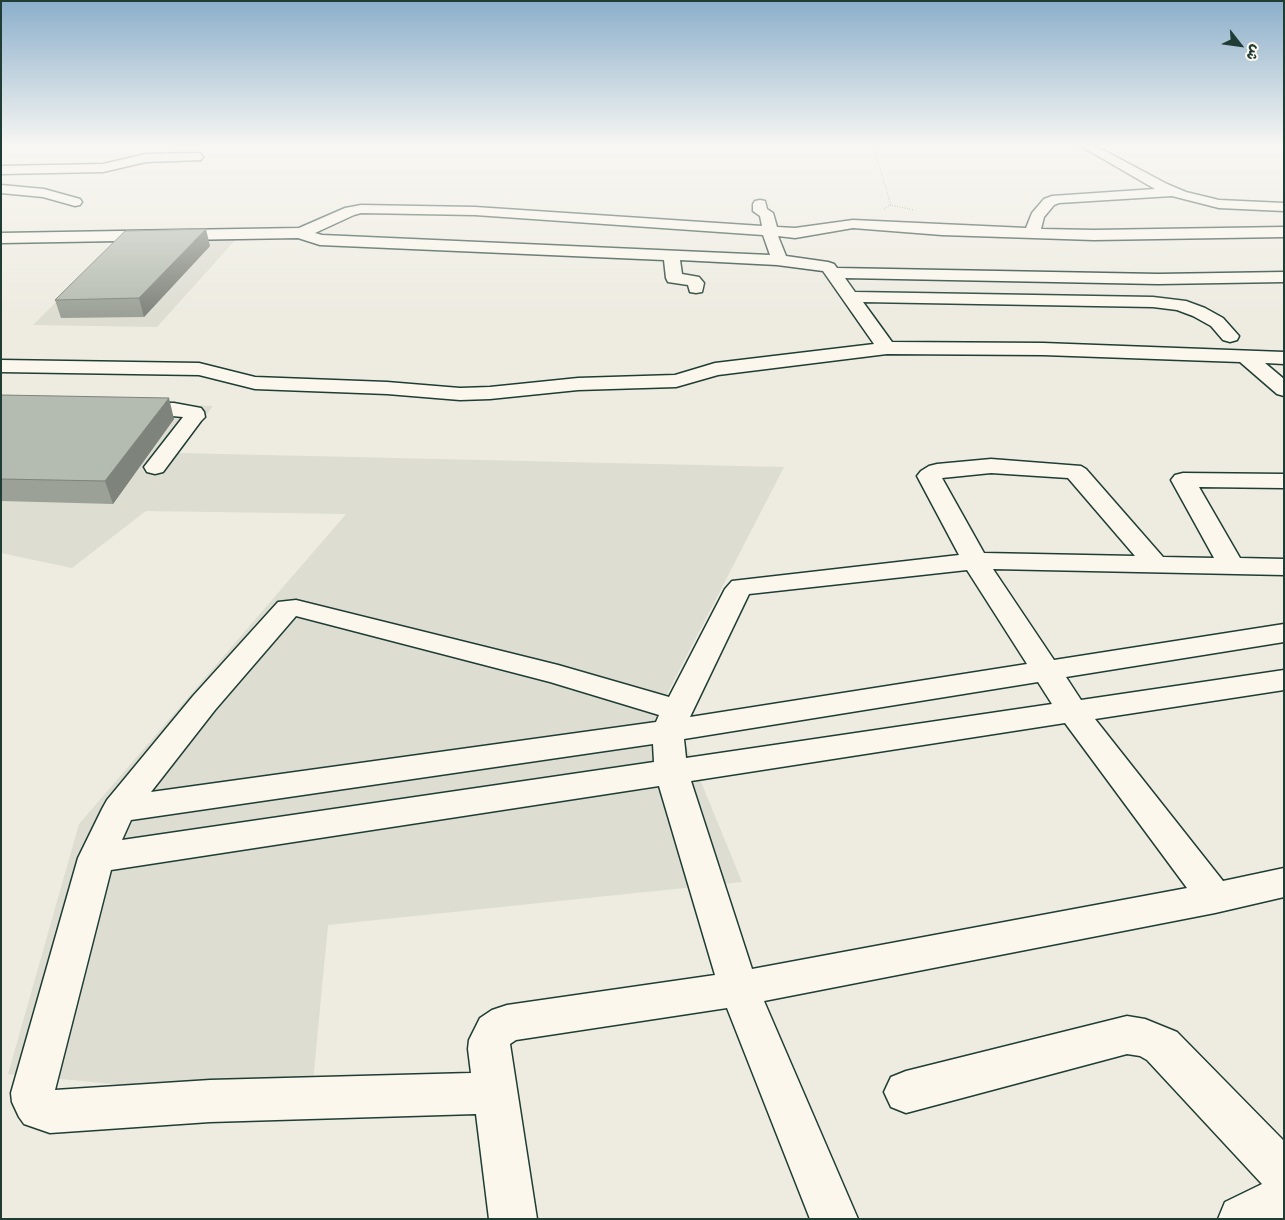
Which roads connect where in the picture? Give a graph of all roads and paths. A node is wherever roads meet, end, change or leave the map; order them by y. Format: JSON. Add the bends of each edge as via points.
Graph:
{"nodes":[{"id":1,"x":889,"y":202,"type":"edge"},
{"id":2,"x":1049,"y":202,"type":"edge"},
{"id":3,"x":1210,"y":202,"type":"edge"},
{"id":4,"x":760,"y":204,"type":"dead end"},
{"id":5,"x":1284,"y":207,"type":"edge"},
{"id":6,"x":853,"y":224,"type":"junction"},
{"id":7,"x":771,"y":231,"type":"junction"},
{"id":8,"x":1284,"y":232,"type":"edge"},
{"id":9,"x":300,"y":233,"type":"junction"},
{"id":10,"x":1032,"y":233,"type":"junction"},
{"id":11,"x":1,"y":238,"type":"edge"},
{"id":12,"x":1,"y":244,"type":"edge"},
{"id":13,"x":100,"y":252,"type":"dead end"},
{"id":14,"x":671,"y":256,"type":"junction"},
{"id":15,"x":777,"y":260,"type":"junction"},
{"id":16,"x":832,"y":273,"type":"junction"},
{"id":17,"x":1284,"y":277,"type":"edge"},
{"id":18,"x":1158,"y":278,"type":"junction"},
{"id":19,"x":696,"y":288,"type":"dead end"},
{"id":20,"x":850,"y":298,"type":"junction"},
{"id":21,"x":1180,"y":305,"type":"junction"},
{"id":22,"x":1230,"y":336,"type":"dead end"},
{"id":23,"x":887,"y":348,"type":"junction"},
{"id":24,"x":1247,"y":358,"type":"junction"},
{"id":25,"x":1284,"y":358,"type":"edge"},
{"id":26,"x":1,"y":366,"type":"edge"},
{"id":27,"x":1284,"y":390,"type":"edge"},
{"id":28,"x":116,"y":408,"type":"edge"},
{"id":29,"x":155,"y":467,"type":"dead end"},
{"id":30,"x":1284,"y":481,"type":"edge"},
{"id":31,"x":1284,"y":547,"type":"edge"},
{"id":32,"x":1226,"y":556,"type":"junction"},
{"id":33,"x":975,"y":561,"type":"junction"},
{"id":34,"x":1155,"y":564,"type":"junction"},
{"id":35,"x":1284,"y":567,"type":"edge"},
{"id":36,"x":1284,"y":633,"type":"edge"},
{"id":37,"x":1048,"y":672,"type":"junction"},
{"id":38,"x":1284,"y":680,"type":"edge"},
{"id":39,"x":1073,"y":712,"type":"junction"},
{"id":40,"x":672,"y":721,"type":"junction"},
{"id":41,"x":672,"y":773,"type":"junction"},
{"id":42,"x":119,"y":809,"type":"junction"},
{"id":43,"x":96,"y":858,"type":"junction"},
{"id":44,"x":1284,"y":882,"type":"edge"},
{"id":45,"x":1214,"y":898,"type":"junction"},
{"id":46,"x":739,"y":988,"type":"junction"},
{"id":47,"x":906,"y":1092,"type":"dead end"},
{"id":48,"x":495,"y":1093,"type":"junction"},
{"id":49,"x":1284,"y":1174,"type":"edge"},
{"id":50,"x":1284,"y":1197,"type":"edge"},
{"id":51,"x":513,"y":1219,"type":"edge"},
{"id":52,"x":834,"y":1219,"type":"edge"},
{"id":53,"x":1242,"y":1219,"type":"edge"}],
"edges":[{"from":1,"to":6,"type":"path","via":[[890,205]]},
{"from":2,"to":10,"type":"street","via":[[1037,216]]},
{"from":3,"to":5,"type":"street"},
{"from":4,"to":7,"type":"street","via":[[760,211],[766,213]]},
{"from":6,"to":7,"type":"street","via":[[805,232]]},
{"from":6,"to":10,"type":"street"},
{"from":7,"to":9,"type":"street","via":[[475,211],[361,209]]},
{"from":7,"to":15,"type":"street"},
{"from":8,"to":10,"type":"street"},
{"from":9,"to":11,"type":"street"},
{"from":9,"to":14,"type":"street","via":[[320,240]]},
{"from":12,"to":13,"type":"street","via":[[54,243]]},
{"from":14,"to":15,"type":"street"},
{"from":14,"to":19,"type":"street","via":[[674,278],[693,281]]},
{"from":15,"to":16,"type":"street","via":[[824,266]]},
{"from":16,"to":18,"type":"street"},
{"from":16,"to":20,"type":"street"},
{"from":17,"to":18,"type":"street"},
{"from":18,"to":21,"type":"street"},
{"from":20,"to":21,"type":"street"},
{"from":20,"to":23,"type":"street"},
{"from":21,"to":22,"type":"street","via":[[1217,322]]},
{"from":23,"to":24,"type":"street","via":[[1043,349]]},
{"from":23,"to":26,"type":"street","via":[[715,369],[676,381],[578,384],[490,394],[255,383],[199,369]]},
{"from":24,"to":25,"type":"street"},
{"from":24,"to":27,"type":"street"},
{"from":28,"to":29,"type":"street","via":[[194,412],[194,417]]},
{"from":30,"to":32,"type":"street","via":[[1184,480]]},
{"from":31,"to":32,"type":"street"},
{"from":32,"to":34,"type":"street"},
{"from":32,"to":35,"type":"street"},
{"from":33,"to":34,"type":"street"},
{"from":33,"to":34,"type":"street","via":[[929,476],[932,473],[991,466],[1073,471]]},
{"from":33,"to":37,"type":"street"},
{"from":33,"to":40,"type":"street","via":[[741,587]]},
{"from":36,"to":37,"type":"street"},
{"from":37,"to":39,"type":"street"},
{"from":37,"to":40,"type":"street"},
{"from":38,"to":39,"type":"street"},
{"from":39,"to":41,"type":"street"},
{"from":39,"to":45,"type":"street"},
{"from":40,"to":41,"type":"street"},
{"from":40,"to":42,"type":"street"},
{"from":40,"to":42,"type":"street","via":[[558,675],[290,607],[204,703]]},
{"from":41,"to":43,"type":"street"},
{"from":41,"to":46,"type":"street"},
{"from":42,"to":43,"type":"street"},
{"from":43,"to":48,"type":"street","via":[[33,1094],[40,1109],[50,1112],[210,1101]]},
{"from":44,"to":45,"type":"street"},
{"from":45,"to":46,"type":"street"},
{"from":46,"to":48,"type":"street","via":[[507,1023],[490,1040]]},
{"from":46,"to":52,"type":"street"},
{"from":47,"to":49,"type":"street","via":[[1127,1035],[1146,1038],[1162,1046]]},
{"from":48,"to":51,"type":"street"},
{"from":50,"to":53,"type":"street"}]}
